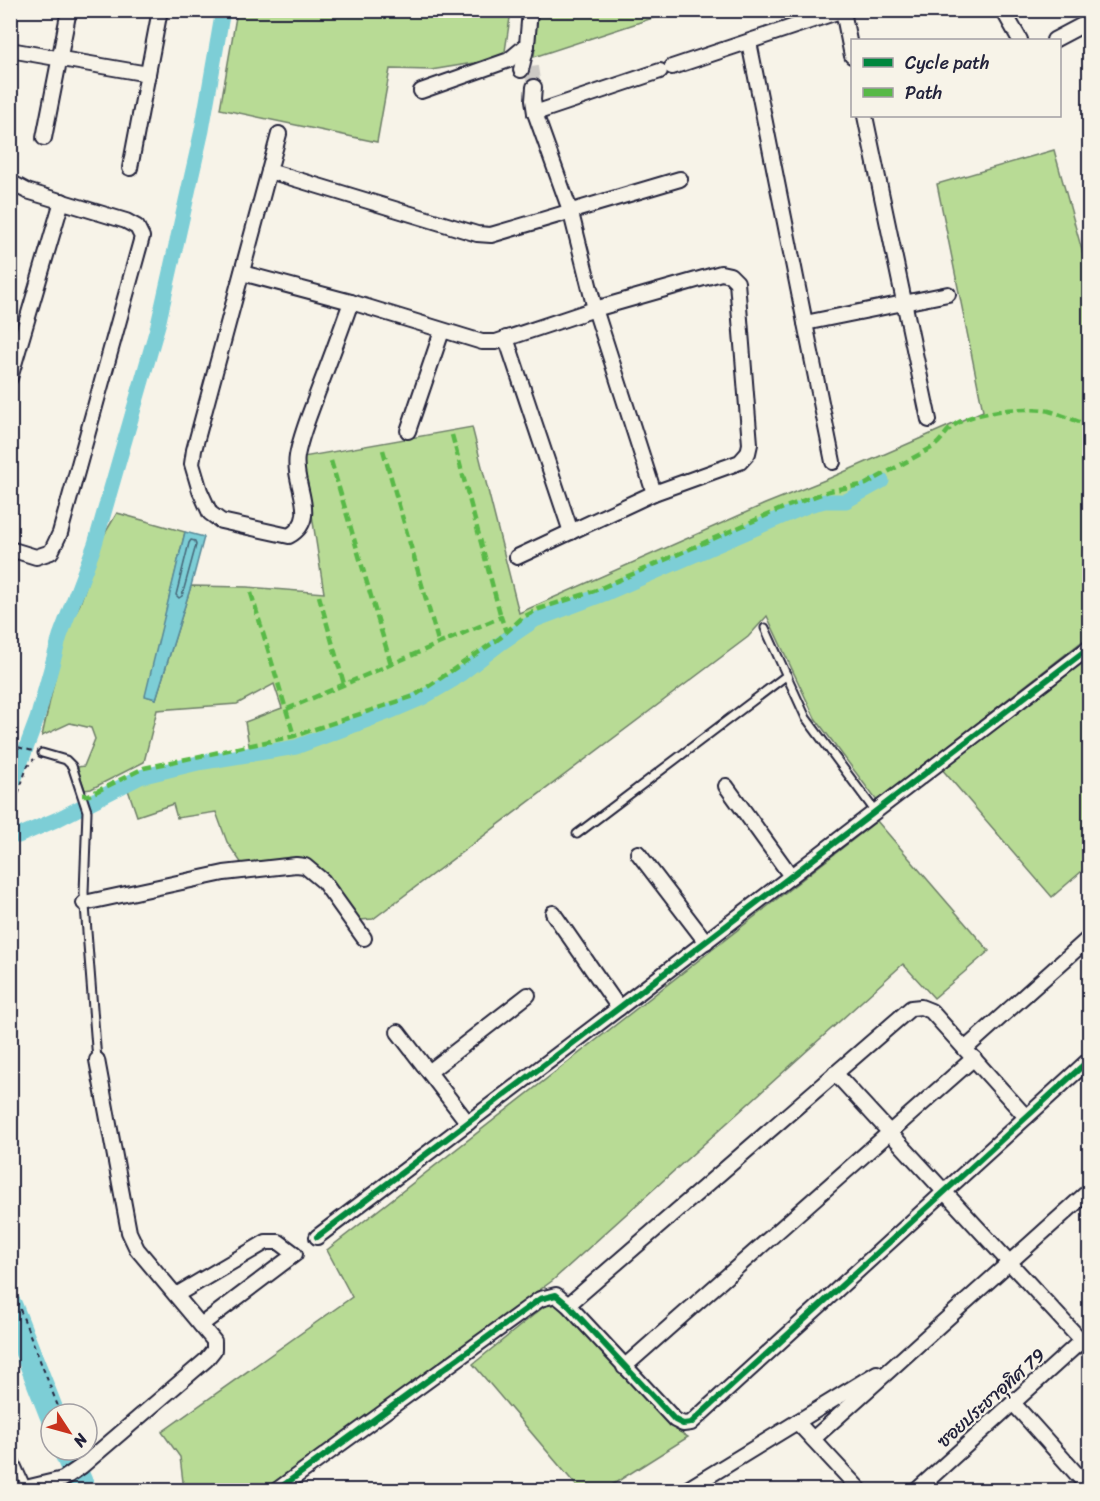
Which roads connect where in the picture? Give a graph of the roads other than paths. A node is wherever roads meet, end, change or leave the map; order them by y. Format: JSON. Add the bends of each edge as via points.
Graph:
{"nodes":[{"id":1,"x":69,"y":10,"type":"edge"},
{"id":2,"x":160,"y":10,"type":"edge"},
{"id":3,"x":530,"y":10,"type":"edge"},
{"id":4,"x":1003,"y":10,"type":"edge"},
{"id":5,"x":843,"y":11,"type":"edge"},
{"id":6,"x":1089,"y":21,"type":"edge"},
{"id":7,"x":1019,"y":39,"type":"edge"},
{"id":8,"x":1056,"y":39,"type":"edge"},
{"id":9,"x":749,"y":42,"type":"junction"},
{"id":10,"x":527,"y":45,"type":"junction"},
{"id":11,"x":10,"y":50,"type":"edge"},
{"id":12,"x":851,"y":51,"type":"edge"},
{"id":13,"x":61,"y":59,"type":"junction"},
{"id":14,"x":526,"y":68,"type":"tunnel mouth"},
{"id":15,"x":148,"y":75,"type":"junction"},
{"id":16,"x":421,"y":91,"type":"dead end"},
{"id":17,"x":865,"y":117,"type":"edge"},
{"id":18,"x":279,"y":134,"type":"dead end"},
{"id":19,"x":44,"y":138,"type":"dead end"},
{"id":20,"x":130,"y":168,"type":"dead end"},
{"id":21,"x":269,"y":171,"type":"junction"},
{"id":22,"x":680,"y":179,"type":"dead end"},
{"id":23,"x":10,"y":182,"type":"edge"},
{"id":24,"x":62,"y":201,"type":"junction"},
{"id":25,"x":571,"y":213,"type":"junction"},
{"id":26,"x":242,"y":273,"type":"junction"},
{"id":27,"x":948,"y":294,"type":"dead end"},
{"id":28,"x":351,"y":302,"type":"junction"},
{"id":29,"x":903,"y":303,"type":"junction"},
{"id":30,"x":595,"y":309,"type":"junction"},
{"id":31,"x":805,"y":322,"type":"junction"},
{"id":32,"x":442,"y":331,"type":"junction"},
{"id":33,"x":506,"y":338,"type":"junction"},
{"id":34,"x":10,"y":378,"type":"edge"},
{"id":35,"x":929,"y":420,"type":"dead end"},
{"id":36,"x":408,"y":431,"type":"dead end"},
{"id":37,"x":833,"y":462,"type":"dead end"},
{"id":38,"x":654,"y":494,"type":"junction"},
{"id":39,"x":571,"y":532,"type":"junction"},
{"id":40,"x":10,"y":549,"type":"edge"},
{"id":41,"x":517,"y":557,"type":"dead end"},
{"id":42,"x":765,"y":628,"type":"dead end"},
{"id":43,"x":1089,"y":647,"type":"edge"},
{"id":44,"x":787,"y":675,"type":"junction"},
{"id":45,"x":42,"y":753,"type":"dead end"},
{"id":46,"x":726,"y":786,"type":"dead end"},
{"id":47,"x":875,"y":811,"type":"junction"},
{"id":48,"x":577,"y":834,"type":"dead end"},
{"id":49,"x":638,"y":853,"type":"dead end"},
{"id":50,"x":791,"y":876,"type":"junction"},
{"id":51,"x":84,"y":903,"type":"junction"},
{"id":52,"x":553,"y":913,"type":"dead end"},
{"id":53,"x":1089,"y":937,"type":"edge"},
{"id":54,"x":364,"y":938,"type":"dead end"},
{"id":55,"x":706,"y":942,"type":"junction"},
{"id":56,"x":528,"y":995,"type":"dead end"},
{"id":57,"x":619,"y":1008,"type":"junction"},
{"id":58,"x":398,"y":1032,"type":"dead end"},
{"id":59,"x":969,"y":1054,"type":"junction"},
{"id":60,"x":98,"y":1059,"type":"joint"},
{"id":61,"x":1089,"y":1059,"type":"edge"},
{"id":62,"x":429,"y":1072,"type":"junction"},
{"id":63,"x":835,"y":1073,"type":"junction"},
{"id":64,"x":1026,"y":1117,"type":"junction"},
{"id":65,"x":468,"y":1123,"type":"junction"},
{"id":66,"x":889,"y":1133,"type":"junction"},
{"id":67,"x":1089,"y":1190,"type":"edge"},
{"id":68,"x":944,"y":1192,"type":"junction"},
{"id":69,"x":317,"y":1237,"type":"dead end"},
{"id":70,"x":1009,"y":1263,"type":"junction"},
{"id":71,"x":176,"y":1295,"type":"junction"},
{"id":72,"x":568,"y":1305,"type":"junction"},
{"id":73,"x":201,"y":1325,"type":"junction"},
{"id":74,"x":1086,"y":1342,"type":"edge"},
{"id":75,"x":907,"y":1354,"type":"junction"},
{"id":76,"x":624,"y":1367,"type":"junction"},
{"id":77,"x":1013,"y":1403,"type":"junction"},
{"id":78,"x":797,"y":1422,"type":"junction"},
{"id":79,"x":813,"y":1439,"type":"junction"},
{"id":80,"x":10,"y":1450,"type":"edge"},
{"id":81,"x":22,"y":1489,"type":"edge"},
{"id":82,"x":1089,"y":1489,"type":"edge"},
{"id":83,"x":277,"y":1491,"type":"edge"},
{"id":84,"x":686,"y":1491,"type":"edge"},
{"id":85,"x":860,"y":1491,"type":"edge"},
{"id":86,"x":917,"y":1491,"type":"edge"}],
"edges":[{"from":1,"to":13,"type":"street"},
{"from":2,"to":15,"type":"street"},
{"from":3,"to":10,"type":"street"},
{"from":4,"to":7,"type":"street"},
{"from":5,"to":9,"type":"street"},
{"from":5,"to":12,"type":"street"},
{"from":6,"to":8,"type":"street"},
{"from":9,"to":25,"type":"street","via":[[666,69],[532,98]]},
{"from":9,"to":31,"type":"street"},
{"from":10,"to":14,"type":"street","via":[[530,55]]},
{"from":10,"to":16,"type":"street","via":[[509,60]]},
{"from":11,"to":13,"type":"street"},
{"from":13,"to":15,"type":"street"},
{"from":13,"to":19,"type":"street"},
{"from":15,"to":20,"type":"street"},
{"from":17,"to":29,"type":"street"},
{"from":18,"to":21,"type":"street"},
{"from":21,"to":25,"type":"street","via":[[477,234],[491,235]]},
{"from":21,"to":26,"type":"street"},
{"from":22,"to":25,"type":"street"},
{"from":23,"to":24,"type":"street"},
{"from":24,"to":34,"type":"street"},
{"from":24,"to":40,"type":"street","via":[[126,221],[137,227],[142,237],[60,533],[51,552],[36,557]]},
{"from":25,"to":30,"type":"street"},
{"from":26,"to":28,"type":"street"},
{"from":26,"to":28,"type":"street","via":[[192,464],[210,513],[221,521],[290,536],[300,530],[306,518],[297,457]]},
{"from":27,"to":29,"type":"street"},
{"from":28,"to":32,"type":"street"},
{"from":29,"to":31,"type":"street"},
{"from":29,"to":35,"type":"street"},
{"from":30,"to":33,"type":"street"},
{"from":30,"to":38,"type":"street"},
{"from":30,"to":38,"type":"street","via":[[721,273],[730,274],[737,282],[748,453],[740,462]]},
{"from":31,"to":37,"type":"street"},
{"from":32,"to":33,"type":"street","via":[[482,342]]},
{"from":32,"to":36,"type":"street"},
{"from":33,"to":39,"type":"street"},
{"from":38,"to":39,"type":"street"},
{"from":39,"to":41,"type":"street"},
{"from":42,"to":44,"type":"lane"},
{"from":43,"to":47,"type":"street"},
{"from":44,"to":47,"type":"lane","via":[[806,718]]},
{"from":44,"to":48,"type":"lane"},
{"from":45,"to":51,"type":"lane","via":[[72,766],[87,811]]},
{"from":46,"to":50,"type":"street"},
{"from":47,"to":50,"type":"street"},
{"from":49,"to":55,"type":"street"},
{"from":50,"to":55,"type":"street"},
{"from":51,"to":54,"type":"street","via":[[224,873],[306,866],[323,881]]},
{"from":51,"to":60,"type":"lane"},
{"from":52,"to":57,"type":"street"},
{"from":53,"to":59,"type":"street"},
{"from":55,"to":57,"type":"street"},
{"from":56,"to":62,"type":"street"},
{"from":57,"to":65,"type":"street"},
{"from":58,"to":62,"type":"street"},
{"from":59,"to":63,"type":"street","via":[[931,1011],[911,1008]]},
{"from":59,"to":64,"type":"street"},
{"from":59,"to":66,"type":"street"},
{"from":60,"to":71,"type":"street","via":[[129,1232],[137,1249]]},
{"from":61,"to":64,"type":"street"},
{"from":62,"to":65,"type":"street"},
{"from":63,"to":66,"type":"street"},
{"from":63,"to":72,"type":"street"},
{"from":64,"to":68,"type":"street"},
{"from":65,"to":69,"type":"street"},
{"from":66,"to":68,"type":"street"},
{"from":66,"to":76,"type":"street"},
{"from":67,"to":70,"type":"street"},
{"from":68,"to":70,"type":"street"},
{"from":68,"to":76,"type":"street","via":[[691,1423],[675,1420]]},
{"from":70,"to":74,"type":"street"},
{"from":70,"to":75,"type":"street"},
{"from":71,"to":73,"type":"street"},
{"from":71,"to":73,"type":"street","via":[[266,1242],[279,1242],[295,1254]]},
{"from":72,"to":76,"type":"street"},
{"from":72,"to":83,"type":"street","via":[[556,1295],[540,1299]]},
{"from":73,"to":81,"type":"street","via":[[214,1341],[214,1350],[206,1360],[82,1466],[63,1479]]},
{"from":74,"to":77,"type":"street","name":"ซอยประชาอุทิศ 79"},
{"from":75,"to":78,"type":"street"},
{"from":75,"to":79,"type":"street"},
{"from":77,"to":82,"type":"street"},
{"from":77,"to":86,"type":"street","name":"ซอยประชาอุทิศ 79"},
{"from":78,"to":79,"type":"street"},
{"from":78,"to":84,"type":"street"},
{"from":79,"to":85,"type":"street"},
{"from":80,"to":81,"type":"lane"}]}
